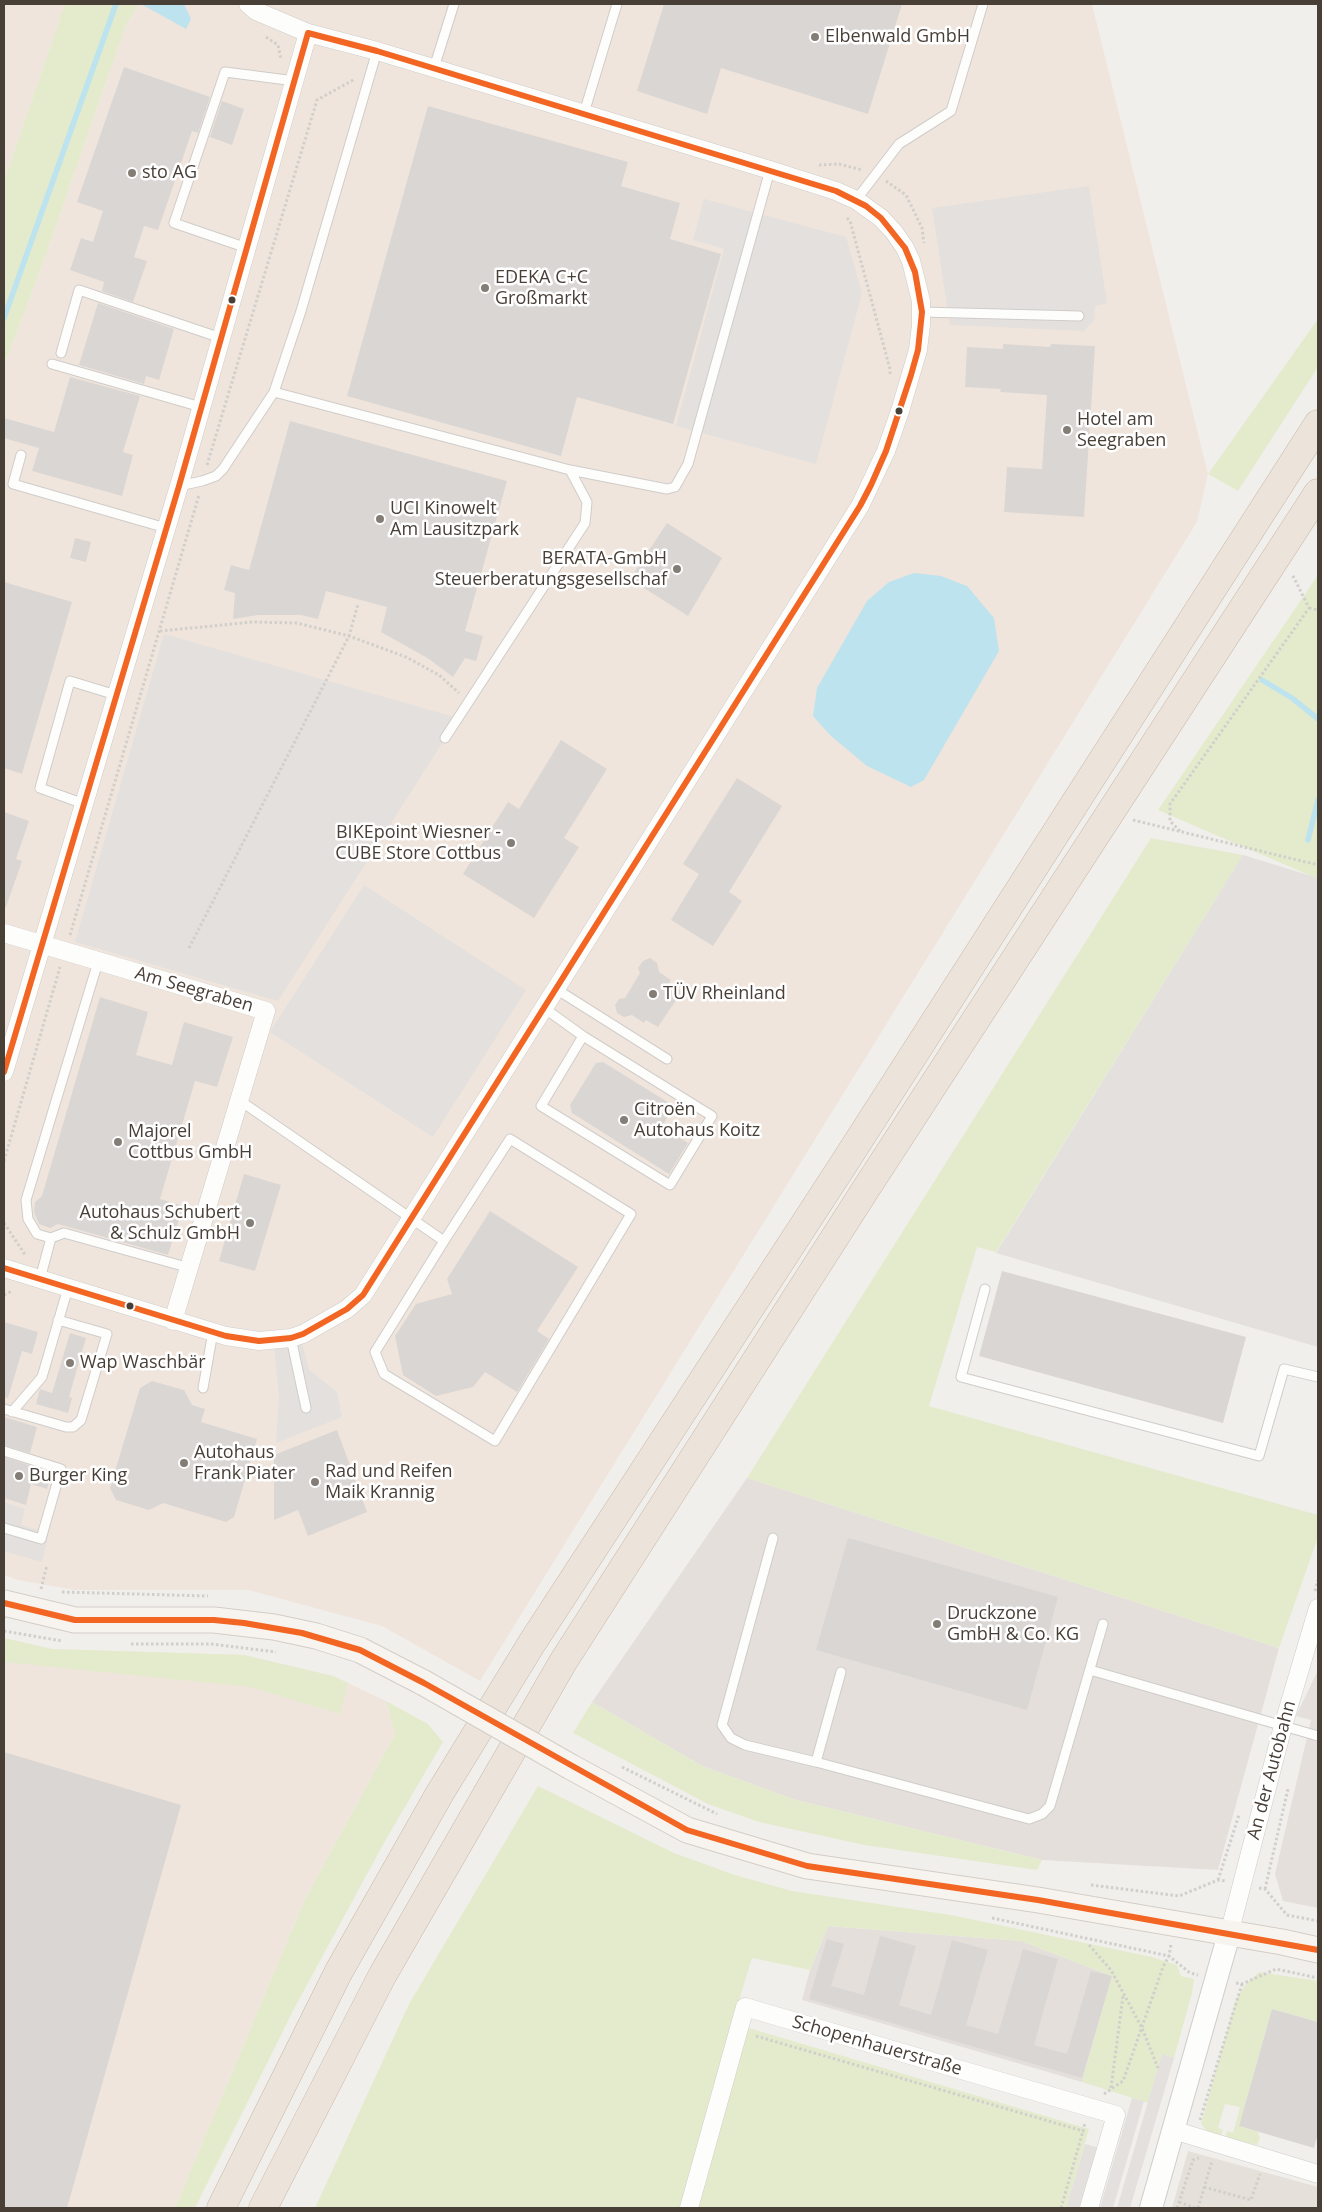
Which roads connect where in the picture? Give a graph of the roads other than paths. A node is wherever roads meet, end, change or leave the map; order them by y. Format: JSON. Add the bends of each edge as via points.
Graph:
{"nodes":[{"id":1,"x":248,"y":4,"type":"edge"},
{"id":2,"x":454,"y":4,"type":"edge"},
{"id":3,"x":617,"y":4,"type":"edge"},
{"id":4,"x":983,"y":4,"type":"edge"},
{"id":5,"x":308,"y":33,"type":"junction"},
{"id":6,"x":377,"y":51,"type":"junction"},
{"id":7,"x":434,"y":68,"type":"junction"},
{"id":8,"x":295,"y":81,"type":"junction"},
{"id":9,"x":584,"y":113,"type":"junction"},
{"id":10,"x":770,"y":170,"type":"junction"},
{"id":11,"x":856,"y":200,"type":"junction"},
{"id":12,"x":247,"y":248,"type":"junction"},
{"id":13,"x":922,"y":312,"type":"junction"},
{"id":14,"x":1079,"y":316,"type":"dead end"},
{"id":15,"x":221,"y":338,"type":"junction"},
{"id":16,"x":61,"y":353,"type":"dead end"},
{"id":17,"x":52,"y":364,"type":"dead end"},
{"id":18,"x":274,"y":392,"type":"junction"},
{"id":19,"x":202,"y":407,"type":"junction"},
{"id":20,"x":1318,"y":424,"type":"edge"},
{"id":21,"x":21,"y":455,"type":"dead end"},
{"id":22,"x":570,"y":470,"type":"junction"},
{"id":23,"x":179,"y":486,"type":"junction"},
{"id":24,"x":1318,"y":493,"type":"edge"},
{"id":25,"x":166,"y":528,"type":"junction"},
{"id":26,"x":116,"y":695,"type":"junction"},
{"id":27,"x":445,"y":738,"type":"dead end"},
{"id":28,"x":84,"y":804,"type":"junction"},
{"id":29,"x":4,"y":933,"type":"edge"},
{"id":30,"x":42,"y":945,"type":"junction"},
{"id":31,"x":98,"y":962,"type":"junction"},
{"id":32,"x":556,"y":989,"type":"junction"},
{"id":33,"x":544,"y":1008,"type":"junction"},
{"id":34,"x":583,"y":1036,"type":"junction"},
{"id":35,"x":666,"y":1059,"type":"dead end"},
{"id":36,"x":4,"y":1072,"type":"edge"},
{"id":37,"x":239,"y":1100,"type":"junction"},
{"id":38,"x":411,"y":1218,"type":"junction"},
{"id":39,"x":51,"y":1238,"type":"junction"},
{"id":40,"x":444,"y":1241,"type":"junction"},
{"id":41,"x":4,"y":1268,"type":"edge"},
{"id":42,"x":190,"y":1268,"type":"junction"},
{"id":43,"x":40,"y":1279,"type":"junction"},
{"id":44,"x":68,"y":1288,"type":"junction"},
{"id":45,"x":985,"y":1290,"type":"dead end"},
{"id":46,"x":58,"y":1320,"type":"junction"},
{"id":47,"x":173,"y":1321,"type":"junction"},
{"id":48,"x":213,"y":1332,"type":"junction"},
{"id":49,"x":292,"y":1338,"type":"junction"},
{"id":50,"x":1318,"y":1377,"type":"edge"},
{"id":51,"x":203,"y":1388,"type":"dead end"},
{"id":52,"x":306,"y":1408,"type":"dead end"},
{"id":53,"x":8,"y":1411,"type":"edge"},
{"id":54,"x":4,"y":1451,"type":"edge"},
{"id":55,"x":4,"y":1528,"type":"edge"},
{"id":56,"x":773,"y":1538,"type":"dead end"},
{"id":57,"x":4,"y":1603,"type":"edge"},
{"id":58,"x":1318,"y":1608,"type":"edge"},
{"id":59,"x":1103,"y":1624,"type":"dead end"},
{"id":60,"x":1090,"y":1670,"type":"junction"},
{"id":61,"x":841,"y":1672,"type":"dead end"},
{"id":62,"x":1282,"y":1726,"type":"junction"},
{"id":63,"x":1318,"y":1736,"type":"edge"},
{"id":64,"x":816,"y":1762,"type":"junction"},
{"id":65,"x":1229,"y":1934,"type":"junction"},
{"id":66,"x":1318,"y":1950,"type":"edge"},
{"id":67,"x":1173,"y":2130,"type":"junction"},
{"id":68,"x":1318,"y":2174,"type":"edge"},
{"id":69,"x":221,"y":2208,"type":"edge"},
{"id":70,"x":263,"y":2208,"type":"edge"},
{"id":71,"x":688,"y":2208,"type":"edge"},
{"id":72,"x":1089,"y":2208,"type":"edge"},
{"id":73,"x":1151,"y":2208,"type":"edge"}],
"edges":[{"from":1,"to":5,"type":"street","via":[[256,11]]},
{"from":2,"to":7,"type":"lane"},
{"from":3,"to":9,"type":"lane"},
{"from":4,"to":11,"type":"lane","via":[[950,111],[899,144]]},
{"from":5,"to":6,"type":"street"},
{"from":5,"to":8,"type":"street"},
{"from":6,"to":7,"type":"street"},
{"from":6,"to":18,"type":"lane"},
{"from":7,"to":9,"type":"street"},
{"from":8,"to":12,"type":"street"},
{"from":8,"to":12,"type":"lane","via":[[225,72],[174,223]]},
{"from":9,"to":10,"type":"street"},
{"from":10,"to":11,"type":"street"},
{"from":10,"to":22,"type":"lane","via":[[688,464],[675,487],[667,489]]},
{"from":11,"to":13,"type":"street","via":[[881,218],[905,248],[915,272]]},
{"from":12,"to":15,"type":"street"},
{"from":13,"to":14,"type":"lane"},
{"from":13,"to":32,"type":"street","via":[[918,350],[900,411],[886,452],[860,506]]},
{"from":15,"to":16,"type":"lane","via":[[79,290]]},
{"from":15,"to":19,"type":"street"},
{"from":17,"to":19,"type":"lane"},
{"from":18,"to":22,"type":"lane"},
{"from":18,"to":23,"type":"lane","via":[[216,476]]},
{"from":19,"to":23,"type":"street"},
{"from":20,"to":69,"type":"highway","via":[[532,1643],[440,1794],[339,1971]]},
{"from":21,"to":25,"type":"lane","via":[[13,484]]},
{"from":22,"to":27,"type":"lane","via":[[587,502],[585,524]]},
{"from":23,"to":25,"type":"street"},
{"from":24,"to":70,"type":"highway","via":[[563,1662],[382,1976]]},
{"from":25,"to":26,"type":"street"},
{"from":26,"to":28,"type":"street"},
{"from":26,"to":28,"type":"lane","via":[[70,680],[40,788]]},
{"from":28,"to":30,"type":"street"},
{"from":29,"to":30,"type":"street","name":"Am Seegraben"},
{"from":30,"to":31,"type":"street","name":"Am Seegraben"},
{"from":30,"to":36,"type":"street"},
{"from":31,"to":37,"type":"street","name":"Am Seegraben","via":[[266,1011]]},
{"from":31,"to":39,"type":"lane","via":[[26,1200],[28,1219],[36,1234]]},
{"from":32,"to":33,"type":"street"},
{"from":32,"to":35,"type":"lane"},
{"from":33,"to":34,"type":"lane"},
{"from":33,"to":38,"type":"street"},
{"from":34,"to":34,"type":"lane","via":[[712,1116],[670,1185],[541,1106]]},
{"from":37,"to":38,"type":"lane"},
{"from":37,"to":42,"type":"street","name":"Am Seegraben"},
{"from":38,"to":40,"type":"lane"},
{"from":38,"to":49,"type":"street","via":[[362,1295],[324,1324]]},
{"from":39,"to":42,"type":"lane","via":[[64,1233]]},
{"from":39,"to":43,"type":"lane"},
{"from":40,"to":40,"type":"lane","via":[[510,1139],[631,1214],[495,1441],[384,1374],[375,1352]]},
{"from":41,"to":43,"type":"street"},
{"from":42,"to":47,"type":"street","name":"Am Seegraben"},
{"from":43,"to":44,"type":"street"},
{"from":44,"to":46,"type":"lane"},
{"from":44,"to":47,"type":"street"},
{"from":45,"to":50,"type":"lane","via":[[961,1377],[1249,1454],[1258,1456],[1284,1369]]},
{"from":46,"to":53,"type":"lane","via":[[42,1377]]},
{"from":46,"to":53,"type":"lane","via":[[107,1334],[81,1420],[73,1427],[66,1427]]},
{"from":47,"to":48,"type":"street"},
{"from":48,"to":49,"type":"street","via":[[259,1342]]},
{"from":48,"to":51,"type":"lane"},
{"from":49,"to":52,"type":"lane"},
{"from":54,"to":55,"type":"lane","via":[[61,1469],[41,1539]]},
{"from":56,"to":64,"type":"lane","via":[[722,1725],[730,1738],[745,1745]]},
{"from":57,"to":65,"type":"main road","bridge":true,"via":[[75,1620],[214,1620],[316,1636],[360,1650],[424,1683],[687,1830],[807,1866],[1038,1900]]},
{"from":58,"to":62,"type":"street","name":"An der Autobahn"},
{"from":59,"to":60,"type":"lane"},
{"from":60,"to":62,"type":"lane"},
{"from":60,"to":64,"type":"lane","via":[[1050,1806],[1042,1814],[1029,1819]]},
{"from":61,"to":64,"type":"lane"},
{"from":62,"to":63,"type":"lane"},
{"from":62,"to":65,"type":"street","name":"An der Autobahn"},
{"from":65,"to":66,"type":"main road"},
{"from":65,"to":67,"type":"street"},
{"from":67,"to":68,"type":"street"},
{"from":67,"to":73,"type":"street"},
{"from":71,"to":72,"type":"street","name":"Schopenhauerstraße","via":[[745,2008],[1116,2116]]}]}
